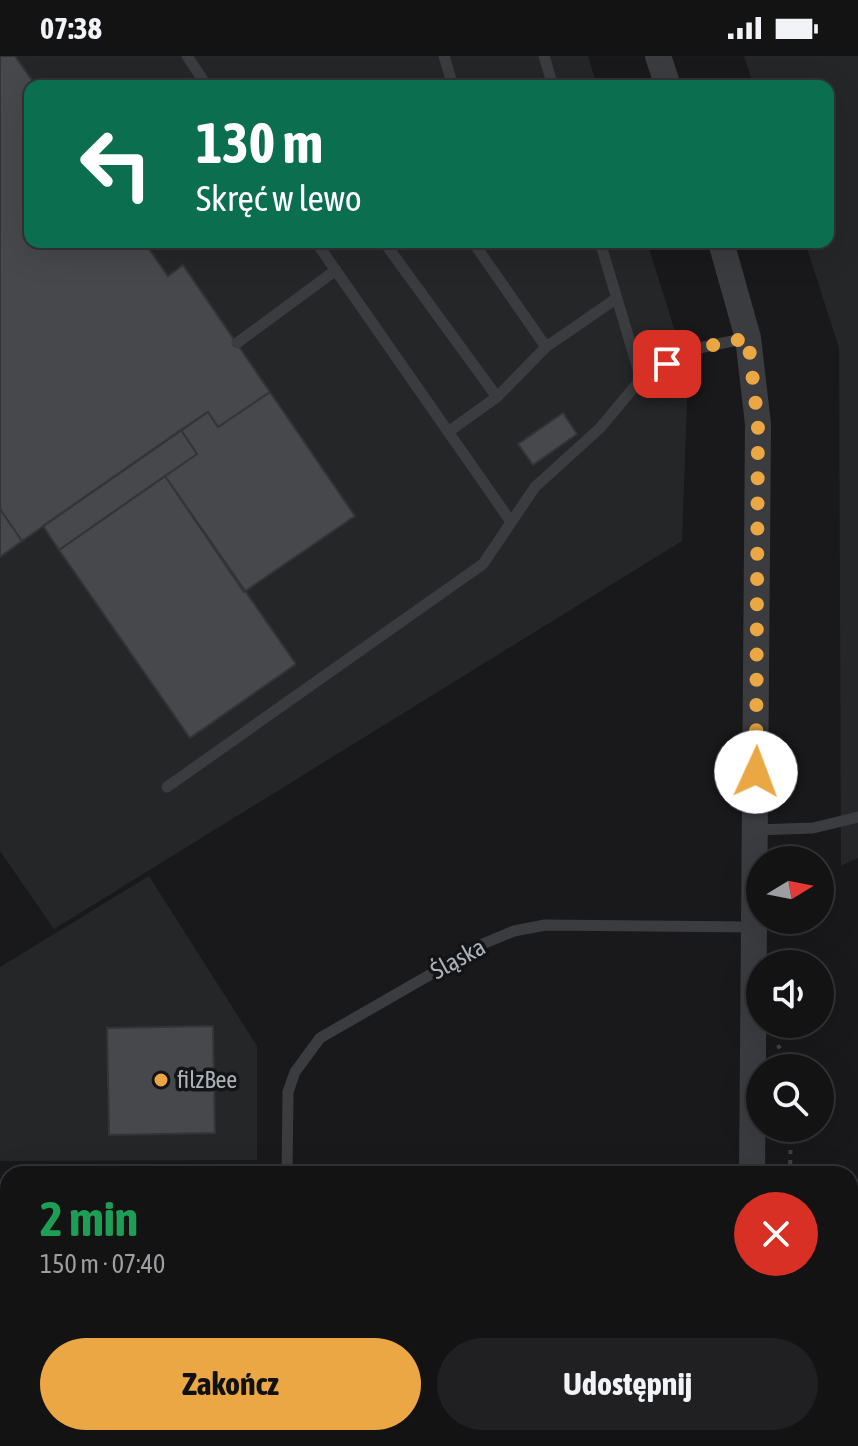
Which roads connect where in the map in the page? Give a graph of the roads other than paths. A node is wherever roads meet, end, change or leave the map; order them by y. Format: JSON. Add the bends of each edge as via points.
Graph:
{"nodes":[{"id":1,"x":187,"y":56,"type":"edge"},
{"id":2,"x":444,"y":56,"type":"edge"},
{"id":3,"x":544,"y":56,"type":"edge"},
{"id":4,"x":658,"y":56,"type":"edge"},
{"id":5,"x":203,"y":80,"type":"edge"},
{"id":6,"x":451,"y":80,"type":"edge"},
{"id":7,"x":551,"y":80,"type":"edge"},
{"id":8,"x":666,"y":80,"type":"edge"},
{"id":9,"x":320,"y":248,"type":"edge"},
{"id":10,"x":388,"y":248,"type":"edge"},
{"id":11,"x":477,"y":248,"type":"edge"},
{"id":12,"x":602,"y":248,"type":"edge"},
{"id":13,"x":723,"y":248,"type":"edge"},
{"id":14,"x":336,"y":270,"type":"junction"},
{"id":15,"x":617,"y":298,"type":"junction"},
{"id":16,"x":748,"y":338,"type":"junction"},
{"id":17,"x":237,"y":343,"type":"dead end"},
{"id":18,"x":546,"y":347,"type":"junction"},
{"id":19,"x":641,"y":379,"type":"junction"},
{"id":20,"x":497,"y":397,"type":"junction"},
{"id":21,"x":448,"y":432,"type":"junction"},
{"id":22,"x":509,"y":519,"type":"junction"},
{"id":23,"x":167,"y":787,"type":"dead end"},
{"id":24,"x":858,"y":817,"type":"edge"},
{"id":25,"x":754,"y":830,"type":"junction"},
{"id":26,"x":754,"y":846,"type":"edge"},
{"id":27,"x":746,"y":927,"type":"edge"},
{"id":28,"x":754,"y":934,"type":"edge"},
{"id":29,"x":287,"y":1166,"type":"edge"},
{"id":30,"x":752,"y":1166,"type":"edge"}],
"edges":[{"from":1,"to":5,"type":"lane"},
{"from":2,"to":6,"type":"lane"},
{"from":3,"to":7,"type":"lane"},
{"from":4,"to":8,"type":"street"},
{"from":9,"to":14,"type":"lane"},
{"from":10,"to":20,"type":"lane"},
{"from":11,"to":18,"type":"lane"},
{"from":12,"to":15,"type":"lane"},
{"from":13,"to":16,"type":"street"},
{"from":14,"to":17,"type":"lane"},
{"from":14,"to":21,"type":"lane"},
{"from":15,"to":18,"type":"lane"},
{"from":15,"to":19,"type":"lane"},
{"from":16,"to":19,"type":"lane","via":[[694,349]]},
{"from":16,"to":25,"type":"street","via":[[758,424]]},
{"from":18,"to":20,"type":"lane"},
{"from":19,"to":22,"type":"lane"},
{"from":20,"to":21,"type":"lane"},
{"from":21,"to":22,"type":"lane"},
{"from":22,"to":23,"type":"lane","via":[[483,564]]},
{"from":24,"to":25,"type":"lane","via":[[813,828]]},
{"from":25,"to":26,"type":"street"},
{"from":27,"to":29,"type":"lane","name":"Śląska","via":[[545,925],[485,943],[320,1038],[295,1072],[288,1092]]},
{"from":28,"to":30,"type":"street"}]}
